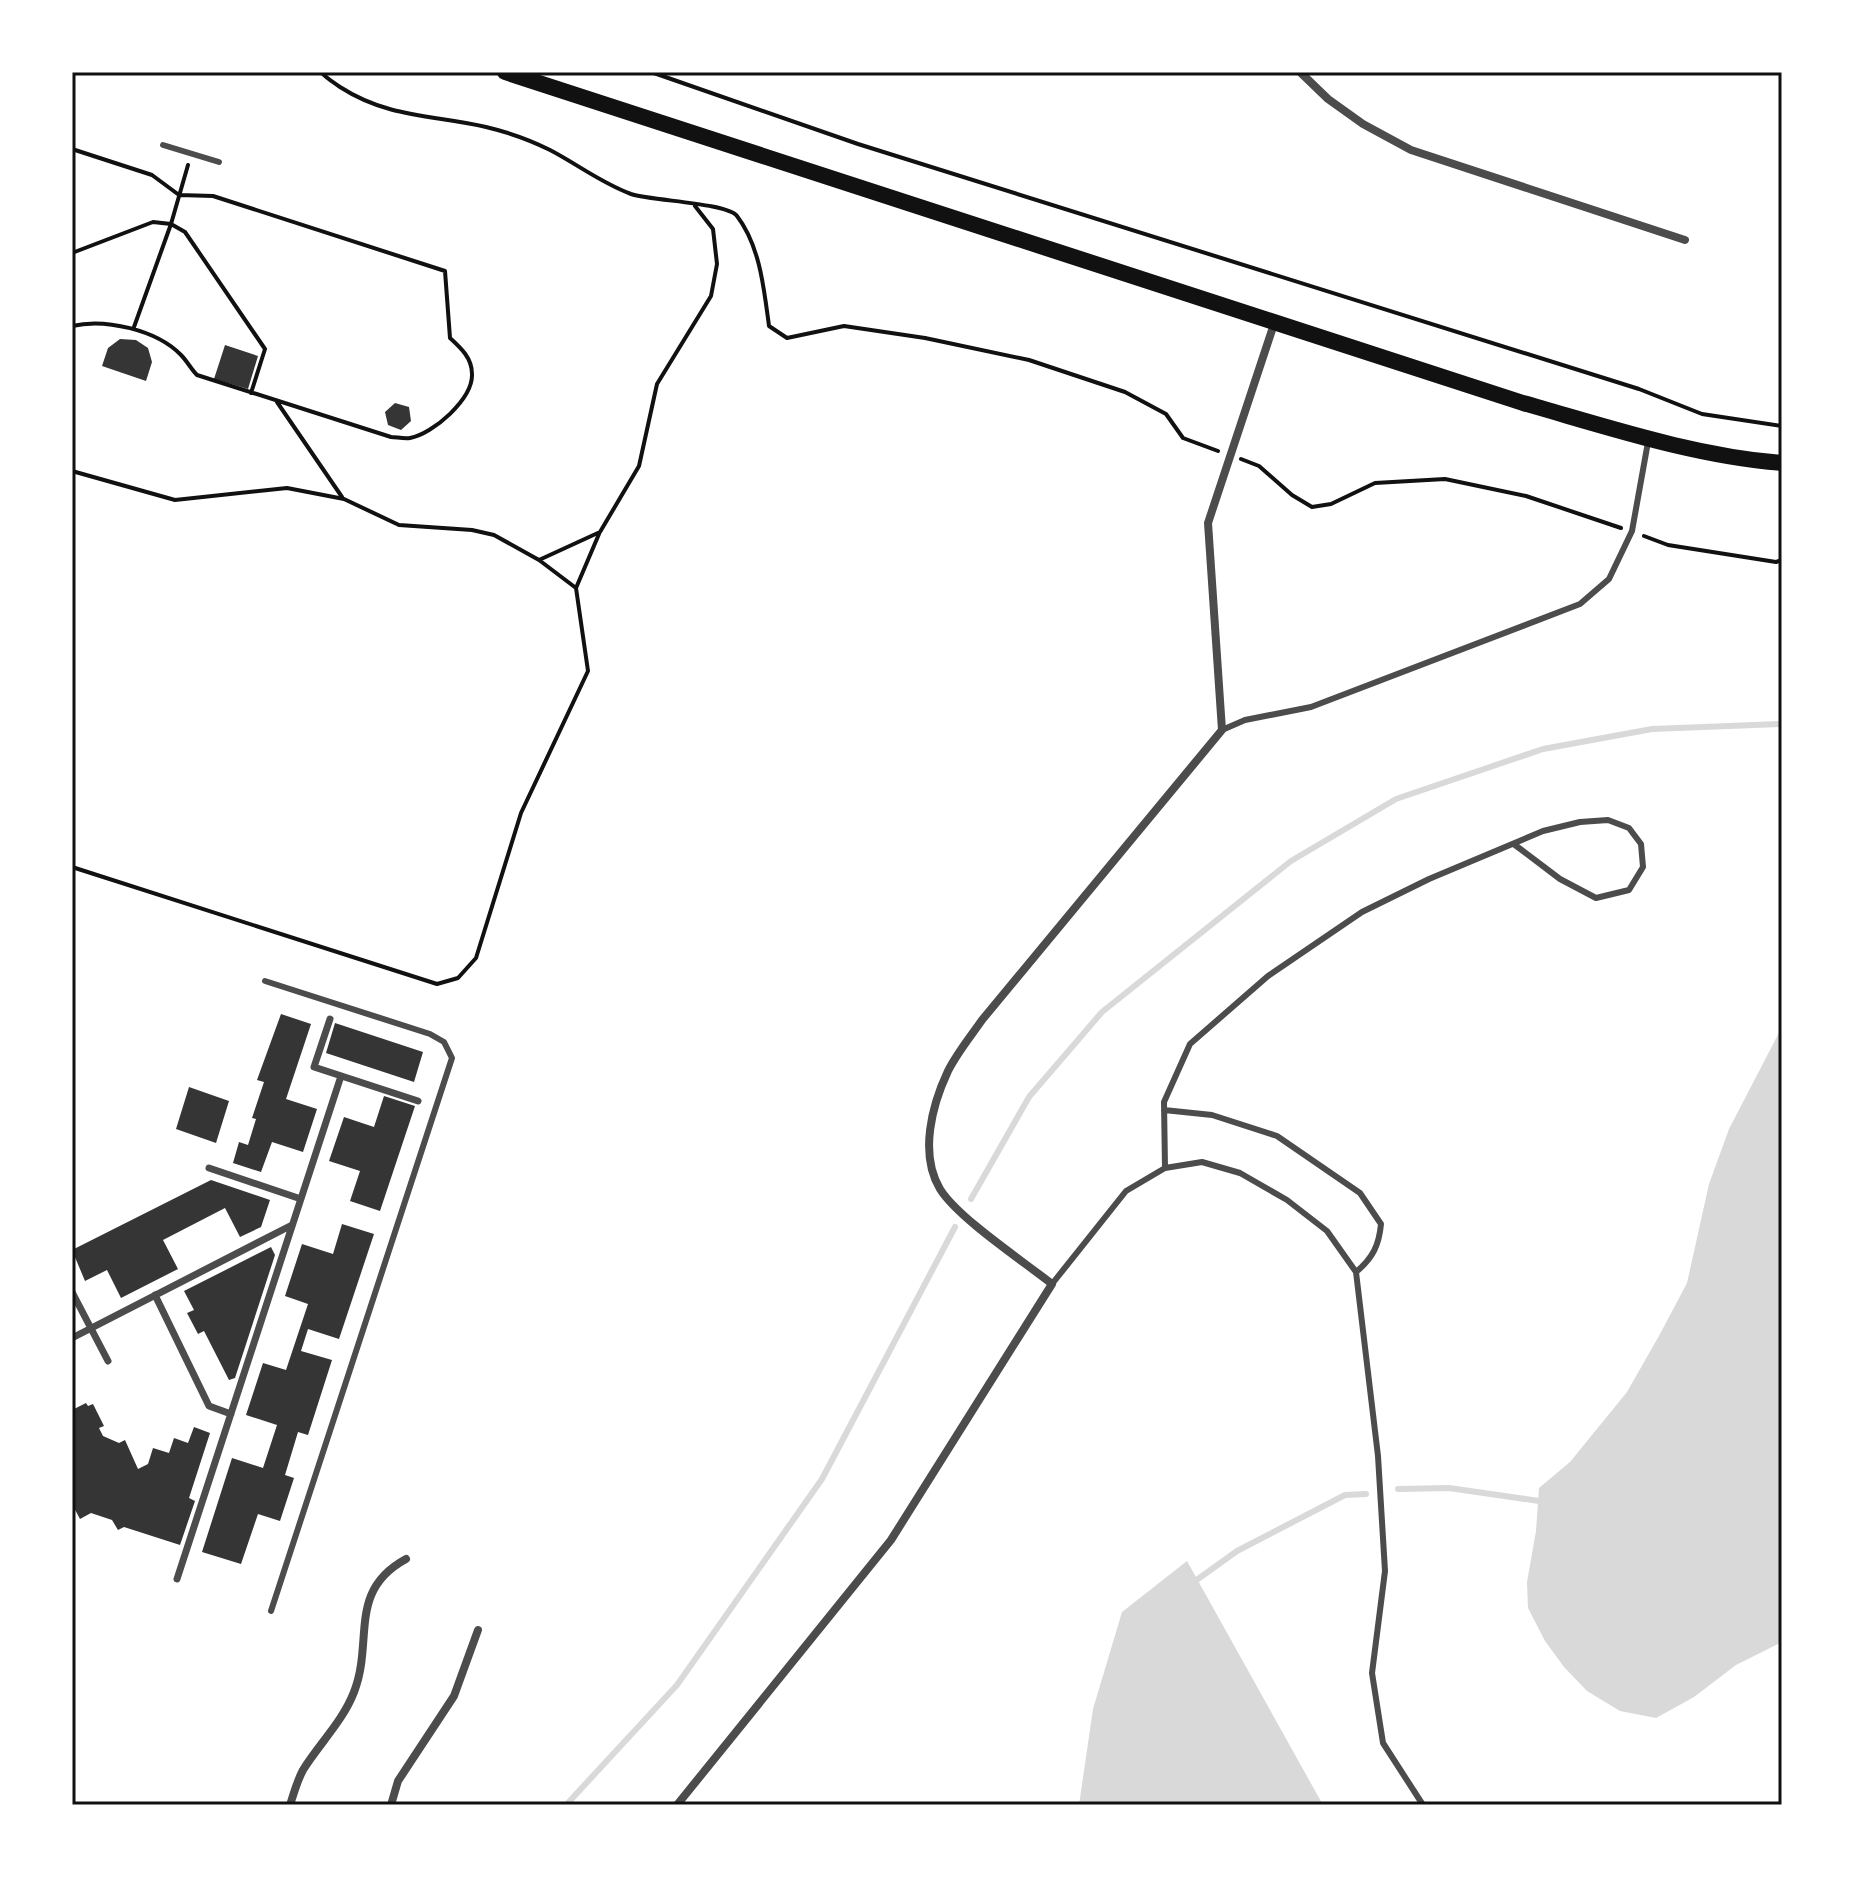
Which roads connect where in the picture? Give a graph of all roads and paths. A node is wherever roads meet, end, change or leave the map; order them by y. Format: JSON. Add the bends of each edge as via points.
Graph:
{"nodes":[{"id":1,"x":321,"y":72,"type":"edge"},
{"id":2,"x":505,"y":72,"type":"edge"},
{"id":3,"x":651,"y":72,"type":"edge"},
{"id":4,"x":1300,"y":72,"type":"edge"},
{"id":5,"x":163,"y":145,"type":"dead end"},
{"id":6,"x":72,"y":149,"type":"edge"},
{"id":7,"x":191,"y":155,"type":"junction"},
{"id":8,"x":219,"y":162,"type":"dead end"},
{"id":9,"x":179,"y":195,"type":"junction"},
{"id":10,"x":694,"y":204,"type":"junction"},
{"id":11,"x":171,"y":224,"type":"junction"},
{"id":12,"x":1685,"y":240,"type":"dead end"},
{"id":13,"x":72,"y":253,"type":"edge"},
{"id":14,"x":1274,"y":324,"type":"junction"},
{"id":15,"x":72,"y":326,"type":"edge"},
{"id":16,"x":134,"y":327,"type":"junction"},
{"id":17,"x":251,"y":393,"type":"junction"},
{"id":18,"x":275,"y":400,"type":"junction"},
{"id":19,"x":1782,"y":426,"type":"edge"},
{"id":20,"x":1649,"y":438,"type":"junction"},
{"id":21,"x":1231,"y":455,"type":"junction"},
{"id":22,"x":1782,"y":463,"type":"edge"},
{"id":23,"x":72,"y":471,"type":"edge"},
{"id":24,"x":344,"y":499,"type":"junction"},
{"id":25,"x":1632,"y":531,"type":"junction"},
{"id":26,"x":600,"y":532,"type":"junction"},
{"id":27,"x":539,"y":560,"type":"junction"},
{"id":28,"x":1782,"y":560,"type":"edge"},
{"id":29,"x":576,"y":588,"type":"junction"},
{"id":30,"x":1222,"y":730,"type":"junction"},
{"id":31,"x":1515,"y":845,"type":"junction"},
{"id":32,"x":72,"y":867,"type":"edge"},
{"id":33,"x":265,"y":981,"type":"dead end"},
{"id":34,"x":330,"y":1019,"type":"dead end"},
{"id":35,"x":341,"y":1076,"type":"junction"},
{"id":36,"x":418,"y":1101,"type":"dead end"},
{"id":37,"x":1164,"y":1110,"type":"junction"},
{"id":38,"x":209,"y":1168,"type":"dead end"},
{"id":39,"x":1165,"y":1168,"type":"junction"},
{"id":40,"x":301,"y":1199,"type":"junction"},
{"id":41,"x":292,"y":1225,"type":"junction"},
{"id":42,"x":1356,"y":1272,"type":"junction"},
{"id":43,"x":1052,"y":1284,"type":"junction"},
{"id":44,"x":72,"y":1292,"type":"edge"},
{"id":45,"x":155,"y":1295,"type":"junction"},
{"id":46,"x":91,"y":1328,"type":"junction"},
{"id":47,"x":72,"y":1338,"type":"edge"},
{"id":48,"x":108,"y":1361,"type":"dead end"},
{"id":49,"x":231,"y":1414,"type":"junction"},
{"id":50,"x":406,"y":1559,"type":"dead end"},
{"id":51,"x":177,"y":1579,"type":"dead end"},
{"id":52,"x":271,"y":1611,"type":"dead end"},
{"id":53,"x":478,"y":1630,"type":"dead end"},
{"id":54,"x":290,"y":1805,"type":"edge"},
{"id":55,"x":391,"y":1805,"type":"edge"},
{"id":56,"x":677,"y":1805,"type":"edge"},
{"id":57,"x":1423,"y":1805,"type":"edge"}],
"edges":[{"from":1,"to":10,"type":"path","via":[[384,109],[487,127],[548,149],[630,193]]},
{"from":2,"to":14,"type":"main road"},
{"from":3,"to":19,"type":"path","via":[[858,144],[1639,389],[1702,414]]},
{"from":4,"to":12,"type":"street","via":[[1363,124],[1411,150]]},
{"from":5,"to":7,"type":"lane"},
{"from":6,"to":9,"type":"path","via":[[152,175]]},
{"from":7,"to":8,"type":"lane"},
{"from":7,"to":9,"type":"path"},
{"from":9,"to":11,"type":"path"},
{"from":9,"to":18,"type":"path","via":[[213,196],[445,271],[450,338],[466,352],[472,374],[467,394],[452,413],[410,438],[391,437]]},
{"from":10,"to":21,"type":"path","via":[[725,207],[736,214],[754,247],[769,326],[787,338],[844,326],[1029,360],[1125,392],[1166,414],[1183,438]]},
{"from":10,"to":26,"type":"path","via":[[713,229],[717,264],[711,296],[657,384],[639,466]]},
{"from":11,"to":13,"type":"path","via":[[153,222]]},
{"from":11,"to":16,"type":"path"},
{"from":11,"to":17,"type":"path","via":[[185,232],[265,349]]},
{"from":14,"to":20,"type":"main road"},
{"from":14,"to":21,"type":"street"},
{"from":15,"to":16,"type":"path","via":[[89,322]]},
{"from":16,"to":17,"type":"path","via":[[179,352],[197,375]]},
{"from":17,"to":18,"type":"path"},
{"from":18,"to":24,"type":"path"},
{"from":20,"to":22,"type":"main road"},
{"from":20,"to":25,"type":"lane"},
{"from":21,"to":25,"type":"path","via":[[1259,466],[1312,507],[1375,483],[1445,479],[1526,496]]},
{"from":21,"to":30,"type":"street","via":[[1208,523]]},
{"from":23,"to":24,"type":"path","via":[[175,500],[287,488]]},
{"from":24,"to":27,"type":"path","via":[[399,525],[494,535]]},
{"from":25,"to":28,"type":"path","via":[[1668,545]]},
{"from":25,"to":30,"type":"lane","via":[[1609,579],[1580,604],[1311,707]]},
{"from":26,"to":27,"type":"path"},
{"from":26,"to":29,"type":"path"},
{"from":27,"to":29,"type":"path"},
{"from":29,"to":32,"type":"path","via":[[588,671],[521,813],[476,958],[458,978],[437,984]]},
{"from":30,"to":43,"type":"street","via":[[982,1020],[949,1070],[933,1116],[929,1157],[940,1189],[966,1217]]},
{"from":31,"to":31,"type":"lane","via":[[1543,831],[1608,820],[1629,828],[1641,844],[1643,867],[1629,890],[1596,898]]},
{"from":31,"to":37,"type":"lane","via":[[1362,912],[1268,976],[1190,1044]]},
{"from":33,"to":52,"type":"lane","via":[[430,1034],[444,1042],[452,1058]]},
{"from":34,"to":35,"type":"street","via":[[314,1067]]},
{"from":35,"to":36,"type":"street"},
{"from":35,"to":40,"type":"street"},
{"from":37,"to":39,"type":"lane"},
{"from":37,"to":42,"type":"lane","via":[[1212,1115],[1277,1136],[1360,1193],[1381,1224],[1379,1244]]},
{"from":38,"to":40,"type":"street"},
{"from":39,"to":42,"type":"lane","via":[[1202,1162],[1240,1173],[1327,1231]]},
{"from":39,"to":43,"type":"lane","via":[[1126,1191]]},
{"from":40,"to":41,"type":"street"},
{"from":41,"to":45,"type":"street"},
{"from":41,"to":49,"type":"street"},
{"from":42,"to":57,"type":"lane","via":[[1378,1456],[1385,1571],[1372,1673],[1383,1743]]},
{"from":43,"to":56,"type":"street","via":[[891,1540]]},
{"from":44,"to":46,"type":"street"},
{"from":45,"to":46,"type":"street"},
{"from":45,"to":49,"type":"street","via":[[209,1406]]},
{"from":46,"to":47,"type":"street"},
{"from":46,"to":48,"type":"street"},
{"from":49,"to":51,"type":"street"},
{"from":50,"to":54,"type":"street","via":[[386,1573],[368,1600],[355,1691],[303,1771]]},
{"from":53,"to":55,"type":"street","via":[[454,1696],[398,1781]]}]}
